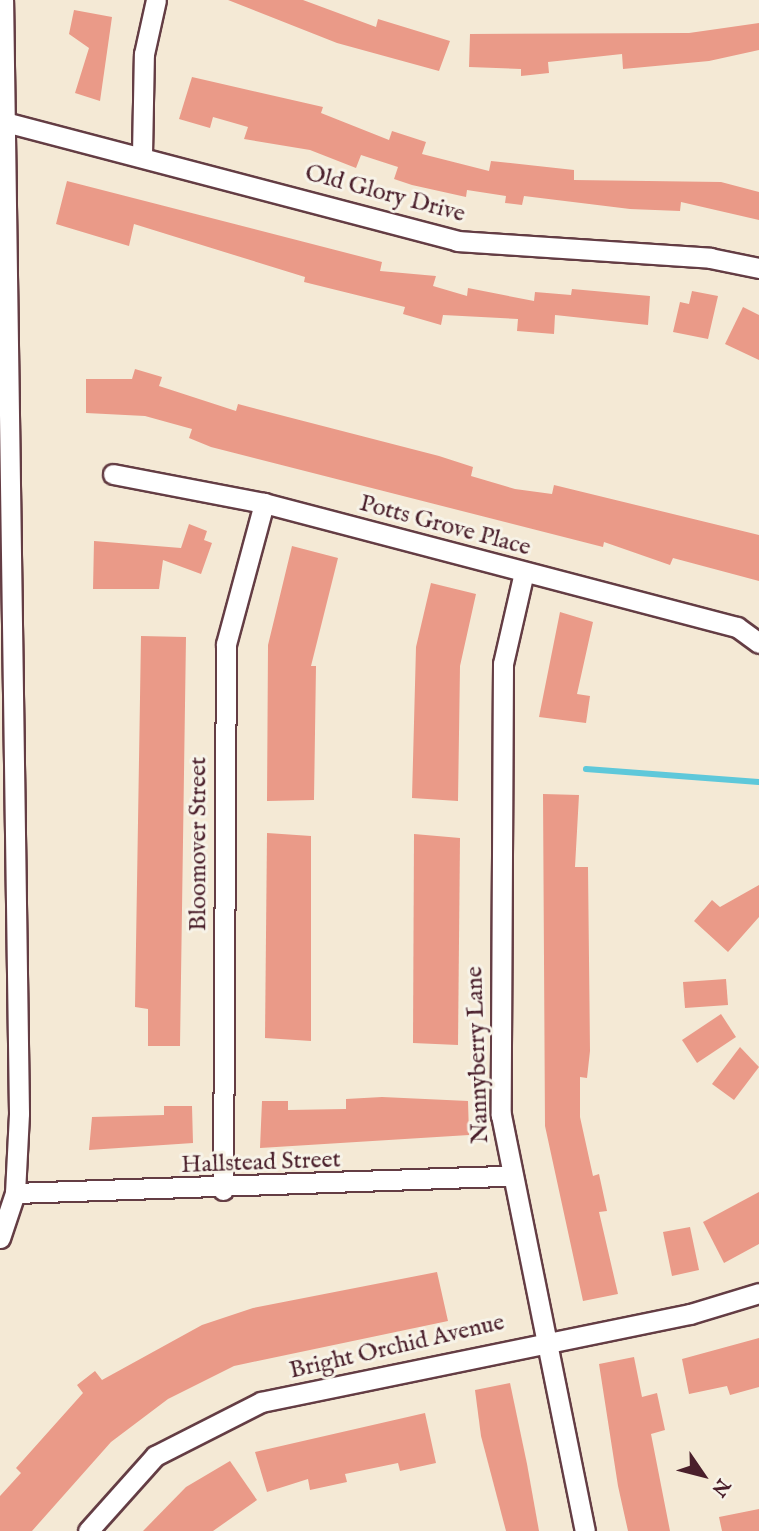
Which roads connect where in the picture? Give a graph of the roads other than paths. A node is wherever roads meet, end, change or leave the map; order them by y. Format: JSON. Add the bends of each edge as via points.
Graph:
{"nodes":[{"id":1,"x":4,"y":0,"type":"edge"},
{"id":2,"x":156,"y":0,"type":"edge"},
{"id":3,"x":5,"y":122,"type":"junction"},
{"id":4,"x":142,"y":154,"type":"junction"},
{"id":5,"x":759,"y":268,"type":"edge"},
{"id":6,"x":113,"y":474,"type":"dead end"},
{"id":7,"x":264,"y":503,"type":"junction"},
{"id":8,"x":524,"y":572,"type":"junction"},
{"id":9,"x":759,"y":643,"type":"edge"},
{"id":10,"x":509,"y":1176,"type":"junction"},
{"id":11,"x":223,"y":1190,"type":"junction"},
{"id":12,"x":15,"y":1193,"type":"junction"},
{"id":13,"x":0,"y":1238,"type":"edge"},
{"id":14,"x":759,"y":1293,"type":"edge"},
{"id":15,"x":544,"y":1340,"type":"junction"},
{"id":16,"x":88,"y":1531,"type":"edge"},
{"id":17,"x":585,"y":1531,"type":"edge"}],
"edges":[{"from":1,"to":3,"type":"street"},
{"from":2,"to":4,"type":"street","via":[[144,54]]},
{"from":3,"to":4,"type":"street","name":"Old Glory Drive"},
{"from":3,"to":12,"type":"street"},
{"from":4,"to":5,"type":"street","name":"Old Glory Drive","via":[[457,241],[710,258]]},
{"from":6,"to":7,"type":"street","name":"Potts Grove Place"},
{"from":7,"to":8,"type":"street","name":"Potts Grove Place"},
{"from":7,"to":11,"type":"street","name":"Bloomover Street","via":[[226,643]]},
{"from":8,"to":9,"type":"street","name":"Potts Grove Place","via":[[737,627]]},
{"from":8,"to":10,"type":"street","name":"Nannyberry Lane","via":[[503,664],[499,765],[501,1102]]},
{"from":10,"to":11,"type":"street","name":"Hallstead Street"},
{"from":10,"to":15,"type":"street","name":"Nannyberry Lane"},
{"from":11,"to":12,"type":"street","name":"Hallstead Street"},
{"from":12,"to":13,"type":"street"},
{"from":14,"to":15,"type":"street","name":"Bright Orchid Avenue","via":[[690,1314]]},
{"from":15,"to":16,"type":"street","name":"Bright Orchid Avenue","via":[[261,1402],[211,1423],[155,1456]]},
{"from":15,"to":17,"type":"street","name":"Nannyberry Lane"}]}
